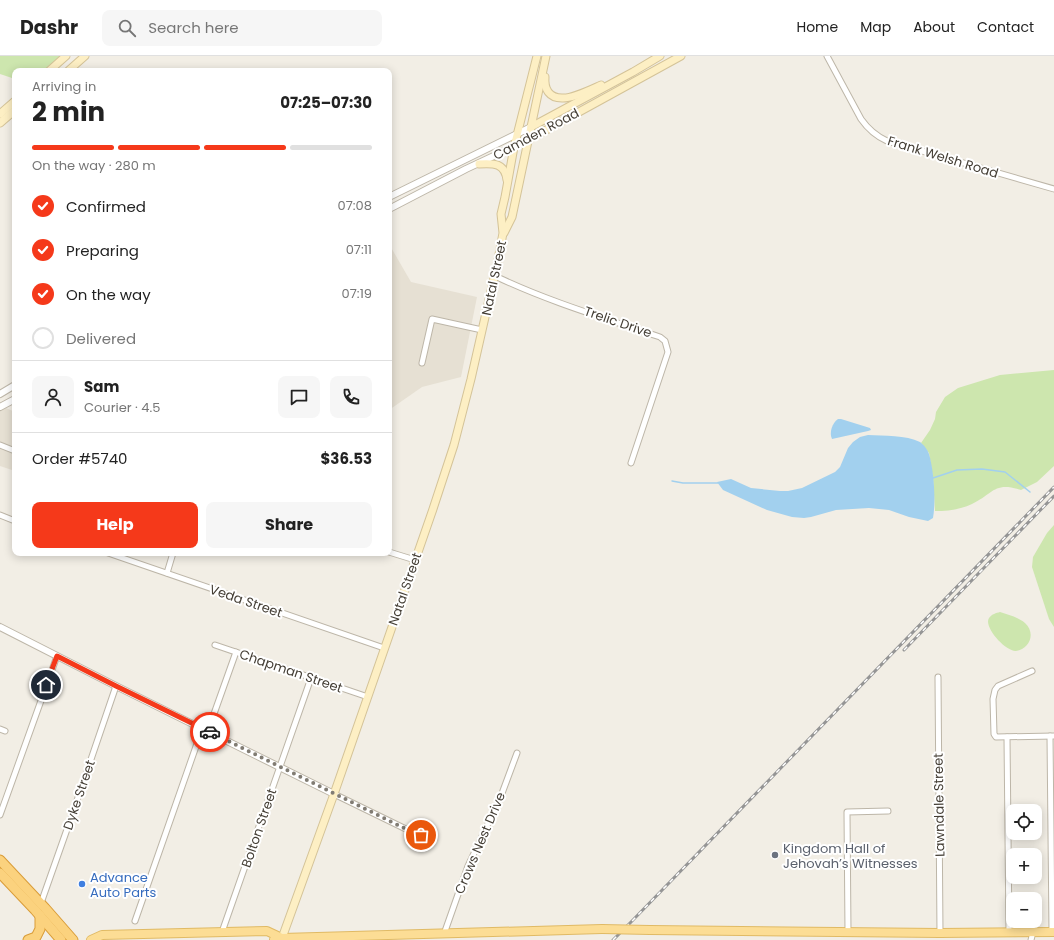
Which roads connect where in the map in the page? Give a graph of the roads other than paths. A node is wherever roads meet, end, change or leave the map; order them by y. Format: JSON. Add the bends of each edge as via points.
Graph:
{"nodes":[{"id":1,"x":66,"y":56,"type":"edge"},
{"id":2,"x":85,"y":56,"type":"edge"},
{"id":3,"x":537,"y":56,"type":"edge"},
{"id":4,"x":660,"y":56,"type":"edge"},
{"id":5,"x":681,"y":56,"type":"edge"},
{"id":6,"x":827,"y":56,"type":"edge"},
{"id":7,"x":546,"y":58,"type":"edge"},
{"id":8,"x":52,"y":68,"type":"edge"},
{"id":9,"x":71,"y":68,"type":"edge"},
{"id":10,"x":633,"y":72,"type":"junction"},
{"id":11,"x":12,"y":104,"type":"edge"},
{"id":12,"x":12,"y":113,"type":"edge"},
{"id":13,"x":0,"y":114,"type":"edge"},
{"id":14,"x":12,"y":119,"type":"edge"},
{"id":15,"x":0,"y":123,"type":"edge"},
{"id":16,"x":531,"y":127,"type":"junction"},
{"id":17,"x":0,"y":129,"type":"edge"},
{"id":18,"x":517,"y":134,"type":"junction"},
{"id":19,"x":528,"y":140,"type":"junction"},
{"id":20,"x":514,"y":148,"type":"junction"},
{"id":21,"x":479,"y":164,"type":"junction"},
{"id":22,"x":507,"y":184,"type":"junction"},
{"id":23,"x":1054,"y":189,"type":"edge"},
{"id":24,"x":392,"y":196,"type":"edge"},
{"id":25,"x":392,"y":208,"type":"edge"},
{"id":26,"x":503,"y":233,"type":"junction"},
{"id":27,"x":494,"y":276,"type":"junction"},
{"id":28,"x":482,"y":330,"type":"junction"},
{"id":29,"x":422,"y":363,"type":"dead end"},
{"id":30,"x":12,"y":387,"type":"edge"},
{"id":31,"x":0,"y":394,"type":"edge"},
{"id":32,"x":12,"y":401,"type":"edge"},
{"id":33,"x":0,"y":407,"type":"edge"},
{"id":34,"x":0,"y":445,"type":"edge"},
{"id":35,"x":12,"y":450,"type":"edge"},
{"id":36,"x":631,"y":464,"type":"dead end"},
{"id":37,"x":0,"y":516,"type":"edge"},
{"id":38,"x":12,"y":520,"type":"edge"},
{"id":39,"x":392,"y":553,"type":"edge"},
{"id":40,"x":117,"y":556,"type":"edge"},
{"id":41,"x":172,"y":556,"type":"edge"},
{"id":42,"x":415,"y":560,"type":"junction"},
{"id":43,"x":167,"y":573,"type":"junction"},
{"id":44,"x":0,"y":627,"type":"edge"},
{"id":45,"x":215,"y":645,"type":"dead end"},
{"id":46,"x":384,"y":648,"type":"junction"},
{"id":47,"x":236,"y":652,"type":"junction"},
{"id":48,"x":57,"y":656,"type":"junction"},
{"id":49,"x":1032,"y":671,"type":"dead end"},
{"id":50,"x":938,"y":676,"type":"dead end"},
{"id":51,"x":311,"y":678,"type":"junction"},
{"id":52,"x":116,"y":686,"type":"junction"},
{"id":53,"x":368,"y":697,"type":"junction"},
{"id":54,"x":205,"y":730,"type":"junction"},
{"id":55,"x":1052,"y":736,"type":"edge"},
{"id":56,"x":1007,"y":737,"type":"junction"},
{"id":57,"x":518,"y":753,"type":"dead end"},
{"id":58,"x":281,"y":766,"type":"junction"},
{"id":59,"x":334,"y":794,"type":"junction"},
{"id":60,"x":888,"y":811,"type":"dead end"},
{"id":61,"x":0,"y":815,"type":"edge"},
{"id":62,"x":421,"y":835,"type":"dead end"},
{"id":63,"x":0,"y":860,"type":"edge"},
{"id":64,"x":1053,"y":865,"type":"edge"},
{"id":65,"x":0,"y":873,"type":"edge"},
{"id":66,"x":41,"y":903,"type":"junction"},
{"id":67,"x":40,"y":916,"type":"junction"},
{"id":68,"x":134,"y":921,"type":"dead end"},
{"id":69,"x":222,"y":932,"type":"junction"},
{"id":70,"x":848,"y":932,"type":"junction"},
{"id":71,"x":1009,"y":932,"type":"junction"},
{"id":72,"x":1053,"y":932,"type":"edge"},
{"id":73,"x":940,"y":933,"type":"junction"},
{"id":74,"x":444,"y":934,"type":"junction"},
{"id":75,"x":890,"y":936,"type":"edge"},
{"id":76,"x":1032,"y":936,"type":"edge"},
{"id":77,"x":383,"y":938,"type":"edge"},
{"id":78,"x":278,"y":939,"type":"edge"},
{"id":79,"x":28,"y":940,"type":"edge"},
{"id":80,"x":61,"y":940,"type":"edge"},
{"id":81,"x":73,"y":940,"type":"edge"},
{"id":82,"x":91,"y":940,"type":"edge"}],
"edges":[{"from":1,"to":8,"type":"main road"},
{"from":2,"to":9,"type":"main road"},
{"from":3,"to":18,"type":"main road","name":"Natal Street"},
{"from":4,"to":10,"type":"main road","name":"Camden Road"},
{"from":5,"to":19,"type":"main road","name":"Camden Road"},
{"from":6,"to":23,"type":"street","name":"Frank Welsh Road","via":[[861,119],[880,138]]},
{"from":7,"to":10,"type":"main road","via":[[546,89],[550,94],[563,99]]},
{"from":7,"to":16,"type":"main road","name":"Natal Street"},
{"from":10,"to":16,"type":"main road","name":"Camden Road"},
{"from":11,"to":13,"type":"main road"},
{"from":12,"to":15,"type":"main road"},
{"from":14,"to":17,"type":"main road"},
{"from":16,"to":18,"type":"street","name":"Camden Road"},
{"from":16,"to":19,"type":"main road","name":"Natal Street"},
{"from":18,"to":20,"type":"main road","name":"Natal Street"},
{"from":18,"to":24,"type":"street","name":"Camden Road"},
{"from":19,"to":20,"type":"street","name":"Camden Road"},
{"from":19,"to":26,"type":"main road","name":"Natal Street","via":[[512,217]]},
{"from":20,"to":21,"type":"street","name":"Camden Road"},
{"from":20,"to":22,"type":"main road","name":"Natal Street"},
{"from":21,"to":22,"type":"main road","via":[[496,164],[502,168],[506,174]]},
{"from":21,"to":25,"type":"street","name":"Camden Road"},
{"from":22,"to":26,"type":"main road","name":"Natal Street","via":[[502,214]]},
{"from":26,"to":27,"type":"main road","name":"Natal Street"},
{"from":27,"to":28,"type":"main road","name":"Natal Street"},
{"from":27,"to":36,"type":"street","name":"Trelic Drive","via":[[665,341],[668,352]]},
{"from":28,"to":29,"type":"street","via":[[432,319]]},
{"from":28,"to":42,"type":"main road","name":"Natal Street","via":[[454,445]]},
{"from":30,"to":31,"type":"street"},
{"from":32,"to":33,"type":"street"},
{"from":34,"to":35,"type":"street"},
{"from":37,"to":38,"type":"street"},
{"from":39,"to":42,"type":"street"},
{"from":40,"to":43,"type":"street","name":"Veda Street"},
{"from":41,"to":43,"type":"street"},
{"from":42,"to":46,"type":"main road","name":"Natal Street"},
{"from":43,"to":46,"type":"street","name":"Veda Street"},
{"from":44,"to":48,"type":"street"},
{"from":45,"to":47,"type":"street","name":"Chapman Street"},
{"from":46,"to":53,"type":"main road","name":"Natal Street"},
{"from":47,"to":51,"type":"street","name":"Chapman Street"},
{"from":47,"to":54,"type":"street","via":[[210,725]]},
{"from":48,"to":52,"type":"street"},
{"from":48,"to":61,"type":"street"},
{"from":49,"to":56,"type":"street","via":[[998,686],[994,694],[994,734],[996,737]]},
{"from":50,"to":73,"type":"street","name":"Lawndale Street"},
{"from":51,"to":53,"type":"street","name":"Chapman Street"},
{"from":51,"to":58,"type":"street","name":"Bolton Street"},
{"from":52,"to":54,"type":"street"},
{"from":52,"to":66,"type":"street","name":"Dyke Street"},
{"from":53,"to":59,"type":"main road","name":"Natal Street"},
{"from":54,"to":58,"type":"street"},
{"from":54,"to":68,"type":"street","via":[[200,735]]},
{"from":55,"to":56,"type":"street"},
{"from":55,"to":64,"type":"street"},
{"from":56,"to":71,"type":"street"},
{"from":57,"to":74,"type":"street","name":"Crows Nest Drive","via":[[468,866]]},
{"from":58,"to":59,"type":"street"},
{"from":58,"to":69,"type":"street","name":"Bolton Street"},
{"from":59,"to":62,"type":"street"},
{"from":59,"to":78,"type":"main road","name":"Natal Street"},
{"from":60,"to":70,"type":"street","via":[[847,812]]},
{"from":63,"to":66,"type":"highway"},
{"from":64,"to":72,"type":"street"},
{"from":65,"to":67,"type":"highway"},
{"from":66,"to":81,"type":"highway"},
{"from":67,"to":79,"type":"highway","via":[[40,929],[36,937]]},
{"from":67,"to":80,"type":"highway"},
{"from":69,"to":78,"type":"main road","via":[[267,932]]},
{"from":69,"to":82,"type":"main road","via":[[102,935]]},
{"from":70,"to":74,"type":"main road","bridge":true,"via":[[602,930]]},
{"from":70,"to":75,"type":"main road"},
{"from":71,"to":73,"type":"main road"},
{"from":71,"to":76,"type":"main road"},
{"from":72,"to":76,"type":"main road"},
{"from":73,"to":75,"type":"main road"},
{"from":74,"to":77,"type":"main road"},
{"from":77,"to":78,"type":"main road"}]}
